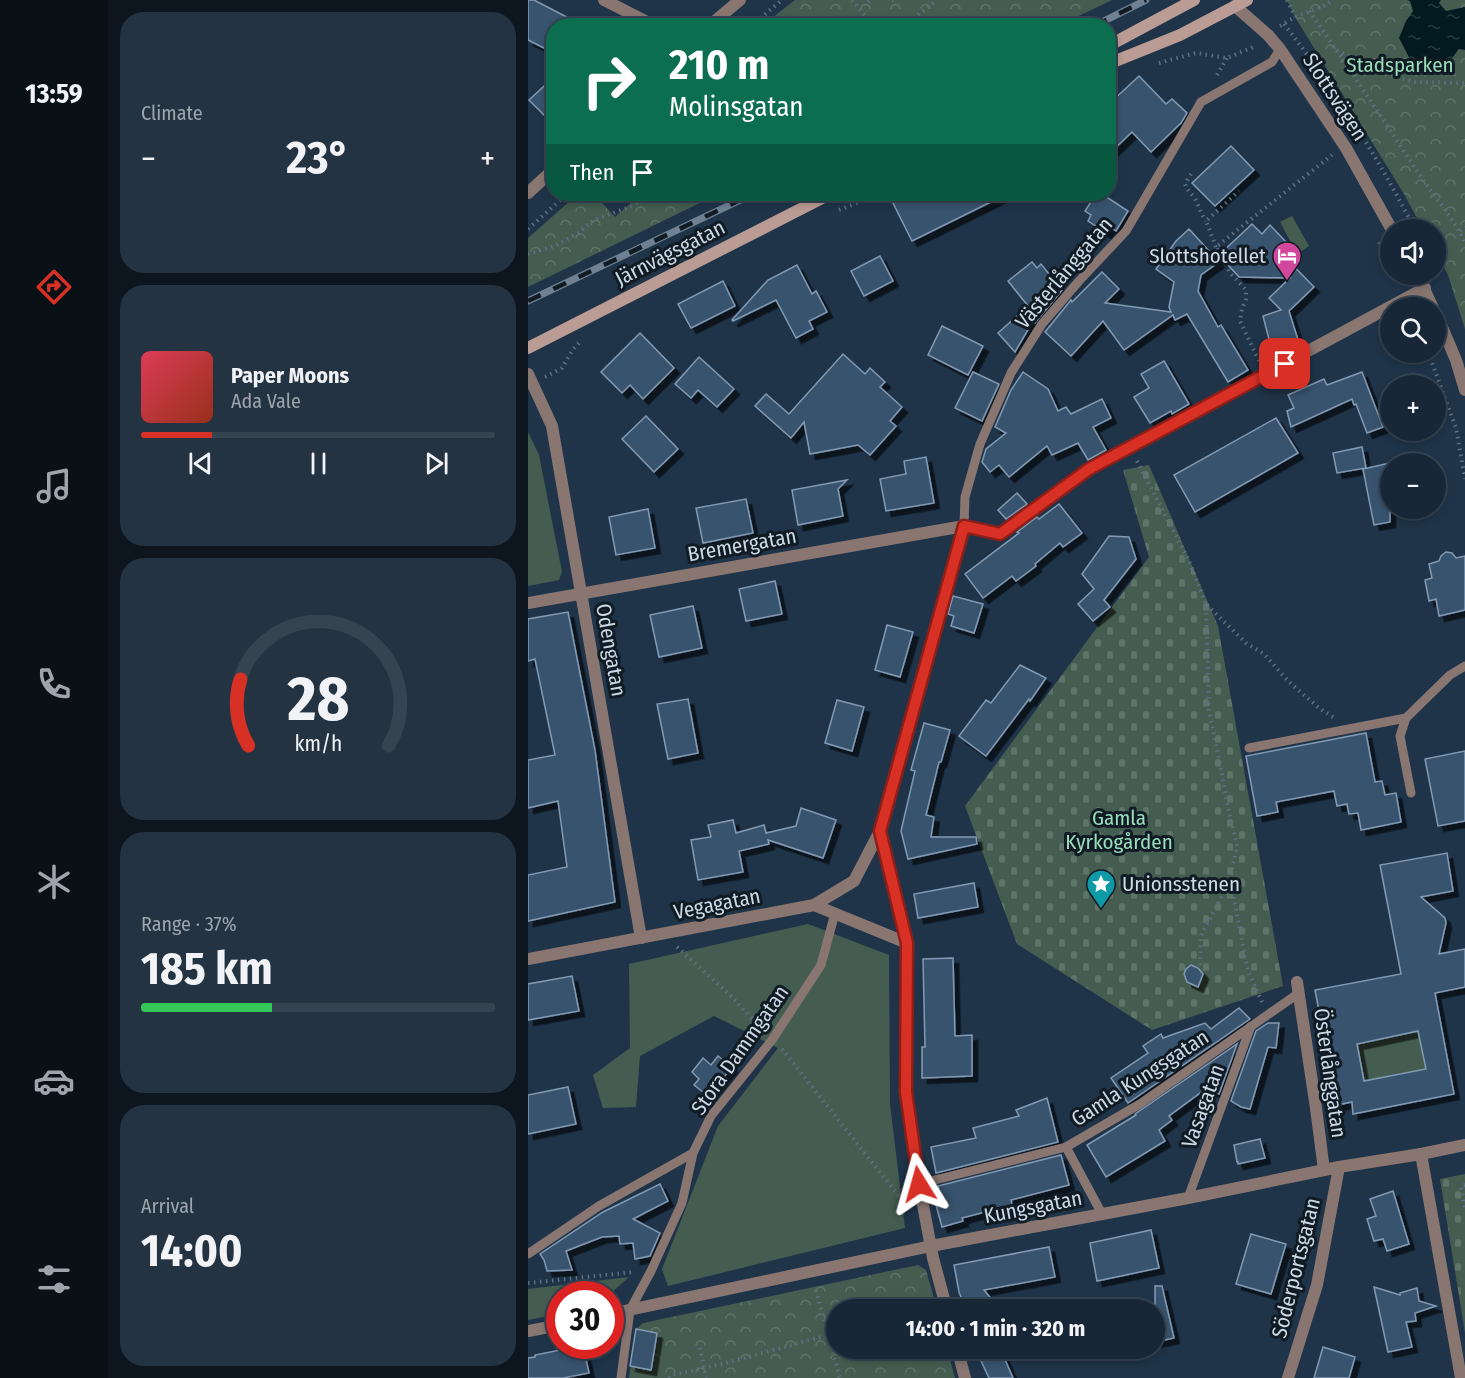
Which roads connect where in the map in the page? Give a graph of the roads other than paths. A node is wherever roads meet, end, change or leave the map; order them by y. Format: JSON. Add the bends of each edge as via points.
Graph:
{"nodes":[{"id":1,"x":604,"y":0,"type":"edge"},
{"id":2,"x":740,"y":0,"type":"edge"},
{"id":3,"x":1194,"y":0,"type":"edge"},
{"id":4,"x":1247,"y":0,"type":"edge"},
{"id":5,"x":1231,"y":3,"type":"edge"},
{"id":6,"x":639,"y":18,"type":"edge"},
{"id":7,"x":719,"y":18,"type":"edge"},
{"id":8,"x":1116,"y":42,"type":"edge"},
{"id":9,"x":1280,"y":49,"type":"junction"},
{"id":10,"x":1116,"y":61,"type":"edge"},
{"id":11,"x":546,"y":176,"type":"edge"},
{"id":12,"x":528,"y":193,"type":"edge"},
{"id":13,"x":816,"y":201,"type":"edge"},
{"id":14,"x":1386,"y":219,"type":"edge"},
{"id":15,"x":1423,"y":285,"type":"edge"},
{"id":16,"x":1425,"y":288,"type":"junction"},
{"id":17,"x":1429,"y":297,"type":"edge"},
{"id":18,"x":1446,"y":336,"type":"edge"},
{"id":19,"x":528,"y":348,"type":"edge"},
{"id":20,"x":528,"y":374,"type":"edge"},
{"id":21,"x":1465,"y":390,"type":"edge"},
{"id":22,"x":964,"y":526,"type":"junction"},
{"id":23,"x":581,"y":593,"type":"junction"},
{"id":24,"x":528,"y":603,"type":"edge"},
{"id":25,"x":1465,"y":666,"type":"edge"},
{"id":26,"x":1406,"y":718,"type":"junction"},
{"id":27,"x":1249,"y":748,"type":"dead end"},
{"id":28,"x":1411,"y":793,"type":"dead end"},
{"id":29,"x":880,"y":831,"type":"junction"},
{"id":30,"x":814,"y":905,"type":"junction"},
{"id":31,"x":835,"y":913,"type":"junction"},
{"id":32,"x":641,"y":938,"type":"junction"},
{"id":33,"x":907,"y":943,"type":"junction"},
{"id":34,"x":528,"y":959,"type":"edge"},
{"id":35,"x":1298,"y":988,"type":"joint"},
{"id":36,"x":1251,"y":1026,"type":"junction"},
{"id":37,"x":1465,"y":1144,"type":"edge"},
{"id":38,"x":1066,"y":1147,"type":"junction"},
{"id":39,"x":693,"y":1153,"type":"junction"},
{"id":40,"x":1421,"y":1154,"type":"junction"},
{"id":41,"x":1340,"y":1167,"type":"junction"},
{"id":42,"x":1324,"y":1170,"type":"junction"},
{"id":43,"x":919,"y":1184,"type":"junction"},
{"id":44,"x":1188,"y":1198,"type":"junction"},
{"id":45,"x":1102,"y":1214,"type":"junction"},
{"id":46,"x":931,"y":1246,"type":"junction"},
{"id":47,"x":528,"y":1254,"type":"edge"},
{"id":48,"x":944,"y":1299,"type":"edge"},
{"id":49,"x":630,"y":1310,"type":"junction"},
{"id":50,"x":624,"y":1311,"type":"edge"},
{"id":51,"x":546,"y":1328,"type":"edge"},
{"id":52,"x":528,"y":1331,"type":"edge"},
{"id":53,"x":960,"y":1359,"type":"edge"},
{"id":54,"x":621,"y":1378,"type":"edge"},
{"id":55,"x":964,"y":1378,"type":"edge"},
{"id":56,"x":1288,"y":1378,"type":"edge"},
{"id":57,"x":1461,"y":1378,"type":"edge"}],
"edges":[{"from":1,"to":6,"type":"street"},
{"from":2,"to":7,"type":"street"},
{"from":3,"to":8,"type":"main road"},
{"from":4,"to":5,"type":"main road"},
{"from":5,"to":9,"type":"street","name":"Slottsvägen"},
{"from":5,"to":10,"type":"main road","via":[[1180,35]]},
{"from":9,"to":14,"type":"street","name":"Slottsvägen","via":[[1346,148]]},
{"from":9,"to":22,"type":"lane","name":"Västerlånggatan","via":[[1272,62],[1201,102],[1126,231],[1042,324],[1011,373],[980,444],[965,496]]},
{"from":11,"to":12,"type":"street"},
{"from":13,"to":19,"type":"main road","name":"Järnvägsgatan"},
{"from":15,"to":16,"type":"street"},
{"from":16,"to":17,"type":"street"},
{"from":16,"to":22,"type":"street","via":[[1089,469],[1000,534]]},
{"from":18,"to":21,"type":"street"},
{"from":20,"to":23,"type":"street","name":"Odengatan","via":[[552,426]]},
{"from":22,"to":23,"type":"street","name":"Bremergatan"},
{"from":22,"to":29,"type":"street","name":"Västerlånggatan"},
{"from":23,"to":24,"type":"street","name":"Bremergatan"},
{"from":23,"to":32,"type":"street","name":"Odengatan"},
{"from":25,"to":26,"type":"lane","via":[[1450,675]]},
{"from":26,"to":27,"type":"lane"},
{"from":26,"to":28,"type":"lane","via":[[1400,736]]},
{"from":29,"to":30,"type":"street","via":[[854,881]]},
{"from":29,"to":33,"type":"street","name":"Västerlånggatan"},
{"from":30,"to":31,"type":"street"},
{"from":30,"to":32,"type":"street","name":"Vegagatan"},
{"from":31,"to":33,"type":"street"},
{"from":31,"to":39,"type":"lane","name":"Stora Dammgatan","via":[[821,965],[772,1040],[711,1116]]},
{"from":32,"to":34,"type":"street","name":"Vegagatan"},
{"from":33,"to":43,"type":"street","name":"Västerlånggatan","via":[[906,1092]]},
{"from":35,"to":36,"type":"lane","name":"Gamla Kungsgatan"},
{"from":35,"to":42,"type":"street","name":"Österlånggatan"},
{"from":36,"to":38,"type":"lane","name":"Gamla Kungsgatan","via":[[1140,1104]]},
{"from":36,"to":44,"type":"lane","name":"Vasagatan"},
{"from":37,"to":40,"type":"street","name":"Kungsgatan"},
{"from":38,"to":43,"type":"lane","name":"Gamla Kungsgatan"},
{"from":38,"to":45,"type":"lane"},
{"from":39,"to":47,"type":"lane","via":[[599,1206]]},
{"from":39,"to":49,"type":"lane","name":"Stora Dammgatan","via":[[682,1203]]},
{"from":40,"to":41,"type":"street","name":"Kungsgatan"},
{"from":40,"to":57,"type":"street"},
{"from":41,"to":42,"type":"street","name":"Kungsgatan"},
{"from":41,"to":56,"type":"street","name":"Söderportsgatan","via":[[1317,1285]]},
{"from":42,"to":44,"type":"street","name":"Kungsgatan"},
{"from":43,"to":46,"type":"street","name":"Västerlånggatan"},
{"from":44,"to":45,"type":"street","name":"Kungsgatan"},
{"from":45,"to":46,"type":"street","name":"Kungsgatan"},
{"from":46,"to":48,"type":"street","name":"Västerlånggatan"},
{"from":46,"to":49,"type":"street","name":"Kungsgatan"},
{"from":49,"to":50,"type":"street","name":"Kungsgatan"},
{"from":49,"to":54,"type":"lane","name":"Stora Dammgatan"},
{"from":51,"to":52,"type":"street"},
{"from":53,"to":55,"type":"street"}]}
